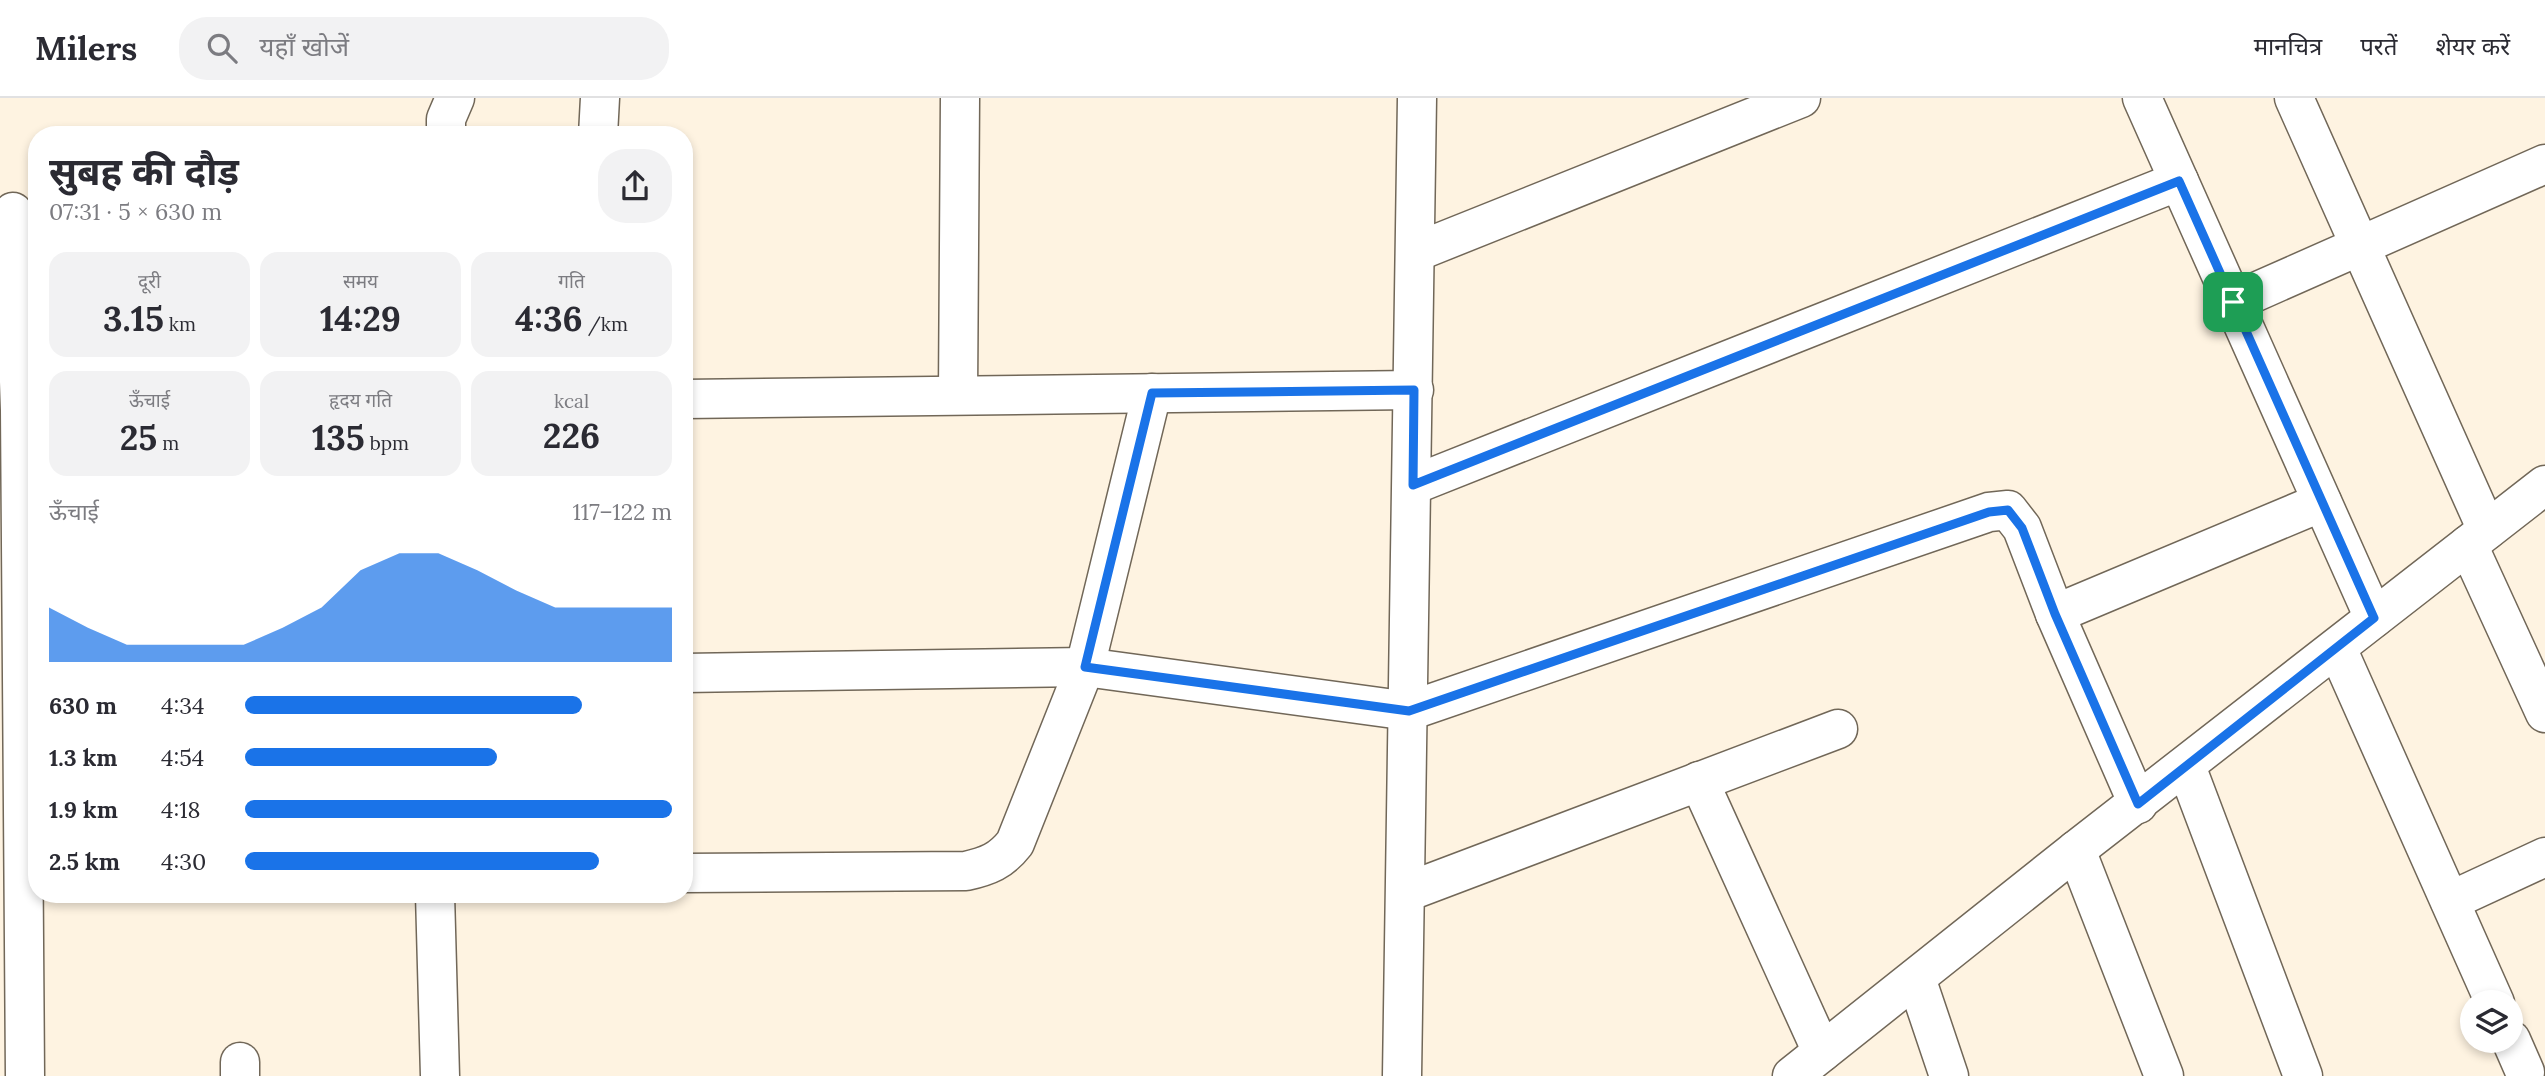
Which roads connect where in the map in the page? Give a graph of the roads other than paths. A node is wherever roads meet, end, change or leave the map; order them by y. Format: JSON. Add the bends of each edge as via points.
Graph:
{"nodes":[{"id":1,"x":455,"y":98,"type":"edge"},
{"id":2,"x":600,"y":98,"type":"edge"},
{"id":3,"x":960,"y":98,"type":"edge"},
{"id":4,"x":1417,"y":98,"type":"edge"},
{"id":5,"x":1801,"y":98,"type":"edge"},
{"id":6,"x":2294,"y":98,"type":"edge"},
{"id":7,"x":2154,"y":102,"type":"edge"},
{"id":8,"x":446,"y":126,"type":"edge"},
{"id":9,"x":598,"y":126,"type":"edge"},
{"id":10,"x":2545,"y":164,"type":"edge"},
{"id":11,"x":2179,"y":181,"type":"junction"},
{"id":12,"x":16,"y":211,"type":"edge"},
{"id":13,"x":2361,"y":247,"type":"junction"},
{"id":14,"x":1416,"y":252,"type":"junction"},
{"id":15,"x":2233,"y":302,"type":"junction"},
{"id":16,"x":1414,"y":390,"type":"junction"},
{"id":17,"x":1152,"y":393,"type":"junction"},
{"id":18,"x":958,"y":395,"type":"junction"},
{"id":19,"x":693,"y":399,"type":"edge"},
{"id":20,"x":19,"y":410,"type":"edge"},
{"id":21,"x":1413,"y":485,"type":"junction"},
{"id":22,"x":2545,"y":485,"type":"edge"},
{"id":23,"x":2322,"y":502,"type":"junction"},
{"id":24,"x":2477,"y":538,"type":"junction"},
{"id":25,"x":11,"y":606,"type":"edge"},
{"id":26,"x":2055,"y":614,"type":"junction"},
{"id":27,"x":2374,"y":618,"type":"junction"},
{"id":28,"x":2337,"y":648,"type":"junction"},
{"id":29,"x":1085,"y":667,"type":"junction"},
{"id":30,"x":28,"y":670,"type":"edge"},
{"id":31,"x":693,"y":673,"type":"edge"},
{"id":32,"x":1409,"y":711,"type":"junction"},
{"id":33,"x":2545,"y":713,"type":"edge"},
{"id":34,"x":28,"y":726,"type":"edge"},
{"id":35,"x":1838,"y":729,"type":"dead end"},
{"id":36,"x":2186,"y":766,"type":"junction"},
{"id":37,"x":1699,"y":781,"type":"junction"},
{"id":38,"x":2138,"y":804,"type":"junction"},
{"id":39,"x":2076,"y":850,"type":"junction"},
{"id":40,"x":2545,"y":857,"type":"edge"},
{"id":41,"x":693,"y":873,"type":"edge"},
{"id":42,"x":1406,"y":892,"type":"junction"},
{"id":43,"x":21,"y":896,"type":"edge"},
{"id":44,"x":2449,"y":901,"type":"junction"},
{"id":45,"x":435,"y":903,"type":"edge"},
{"id":46,"x":1916,"y":978,"type":"junction"},
{"id":47,"x":2489,"y":990,"type":"edge"},
{"id":48,"x":1822,"y":1052,"type":"junction"},
{"id":49,"x":24,"y":1076,"type":"edge"},
{"id":50,"x":440,"y":1076,"type":"edge"},
{"id":51,"x":1402,"y":1076,"type":"edge"},
{"id":52,"x":1792,"y":1076,"type":"edge"},
{"id":53,"x":1950,"y":1076,"type":"edge"},
{"id":54,"x":2164,"y":1076,"type":"edge"},
{"id":55,"x":2303,"y":1076,"type":"edge"}],
"edges":[{"from":1,"to":8,"type":"street"},
{"from":2,"to":9,"type":"street"},
{"from":3,"to":18,"type":"street"},
{"from":4,"to":14,"type":"street"},
{"from":5,"to":14,"type":"street"},
{"from":6,"to":13,"type":"street"},
{"from":7,"to":11,"type":"street"},
{"from":10,"to":13,"type":"street"},
{"from":11,"to":15,"type":"street"},
{"from":11,"to":21,"type":"street"},
{"from":12,"to":20,"type":"street"},
{"from":13,"to":15,"type":"street"},
{"from":13,"to":24,"type":"street"},
{"from":14,"to":16,"type":"street"},
{"from":15,"to":23,"type":"street"},
{"from":16,"to":17,"type":"street"},
{"from":16,"to":21,"type":"street"},
{"from":17,"to":18,"type":"street"},
{"from":17,"to":29,"type":"street"},
{"from":18,"to":19,"type":"street"},
{"from":20,"to":25,"type":"street"},
{"from":21,"to":32,"type":"street"},
{"from":22,"to":24,"type":"street"},
{"from":23,"to":26,"type":"street"},
{"from":23,"to":27,"type":"street"},
{"from":24,"to":27,"type":"street"},
{"from":24,"to":33,"type":"street"},
{"from":25,"to":30,"type":"street"},
{"from":26,"to":32,"type":"street","via":[[2022,528],[2008,510],[1989,512]]},
{"from":26,"to":38,"type":"street"},
{"from":27,"to":28,"type":"street"},
{"from":28,"to":36,"type":"street"},
{"from":28,"to":44,"type":"street"},
{"from":29,"to":31,"type":"street"},
{"from":29,"to":32,"type":"street"},
{"from":29,"to":41,"type":"street","via":[[1015,843],[1003,858],[988,866],[966,871]]},
{"from":32,"to":42,"type":"street"},
{"from":34,"to":43,"type":"street"},
{"from":35,"to":37,"type":"street"},
{"from":36,"to":38,"type":"street"},
{"from":36,"to":55,"type":"street"},
{"from":37,"to":42,"type":"street"},
{"from":37,"to":48,"type":"street"},
{"from":38,"to":39,"type":"street"},
{"from":39,"to":46,"type":"street"},
{"from":39,"to":54,"type":"street"},
{"from":40,"to":44,"type":"street"},
{"from":42,"to":51,"type":"street"},
{"from":43,"to":49,"type":"street"},
{"from":44,"to":47,"type":"street"},
{"from":45,"to":50,"type":"street"},
{"from":46,"to":48,"type":"street"},
{"from":46,"to":53,"type":"street"},
{"from":48,"to":52,"type":"street"}]}
